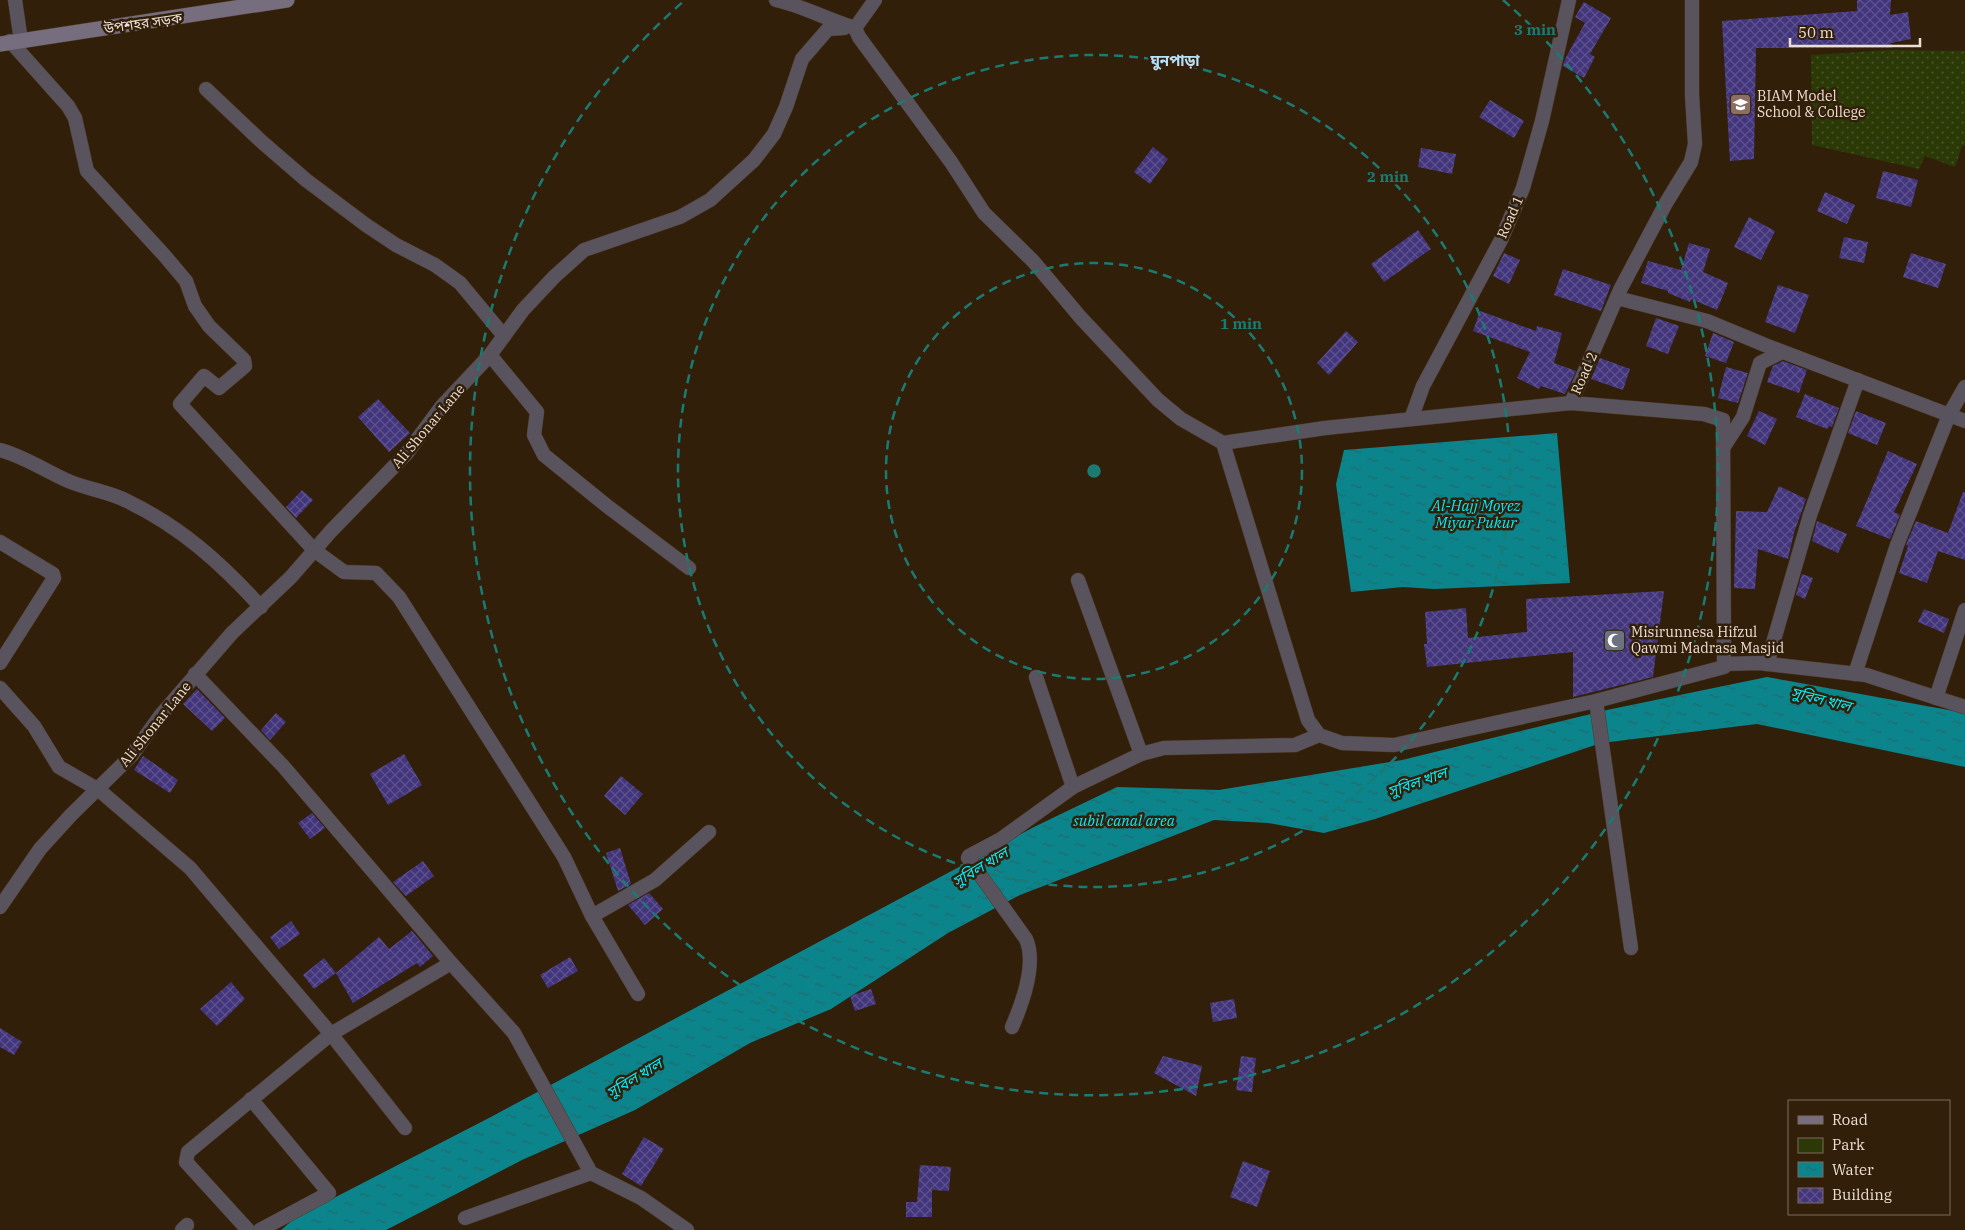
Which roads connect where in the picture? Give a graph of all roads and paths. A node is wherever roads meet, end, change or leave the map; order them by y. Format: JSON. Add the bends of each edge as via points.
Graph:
{"nodes":[{"id":1,"x":15,"y":0,"type":"edge"},
{"id":2,"x":287,"y":0,"type":"edge"},
{"id":3,"x":776,"y":0,"type":"edge"},
{"id":4,"x":875,"y":0,"type":"edge"},
{"id":5,"x":1569,"y":0,"type":"edge"},
{"id":6,"x":1692,"y":0,"type":"edge"},
{"id":7,"x":220,"y":6,"type":"edge"},
{"id":8,"x":855,"y":28,"type":"junction"},
{"id":9,"x":10,"y":42,"type":"edge"},
{"id":10,"x":206,"y":89,"type":"dead end"},
{"id":11,"x":1617,"y":298,"type":"junction"},
{"id":12,"x":504,"y":336,"type":"junction"},
{"id":13,"x":1782,"y":352,"type":"junction"},
{"id":14,"x":490,"y":355,"type":"junction"},
{"id":15,"x":1858,"y":380,"type":"junction"},
{"id":16,"x":1965,"y":387,"type":"edge"},
{"id":17,"x":1571,"y":402,"type":"junction"},
{"id":18,"x":1949,"y":415,"type":"junction"},
{"id":19,"x":1411,"y":420,"type":"junction"},
{"id":20,"x":1965,"y":421,"type":"edge"},
{"id":21,"x":1223,"y":443,"type":"junction"},
{"id":22,"x":1723,"y":448,"type":"junction"},
{"id":23,"x":0,"y":450,"type":"edge"},
{"id":24,"x":0,"y":542,"type":"edge"},
{"id":25,"x":314,"y":550,"type":"junction"},
{"id":26,"x":689,"y":568,"type":"dead end"},
{"id":27,"x":1078,"y":580,"type":"dead end"},
{"id":28,"x":261,"y":606,"type":"junction"},
{"id":29,"x":1965,"y":610,"type":"edge"},
{"id":30,"x":0,"y":663,"type":"edge"},
{"id":31,"x":1724,"y":664,"type":"junction"},
{"id":32,"x":1767,"y":664,"type":"junction"},
{"id":33,"x":195,"y":674,"type":"junction"},
{"id":34,"x":1855,"y":674,"type":"junction"},
{"id":35,"x":1036,"y":677,"type":"dead end"},
{"id":36,"x":0,"y":688,"type":"edge"},
{"id":37,"x":1936,"y":698,"type":"junction"},
{"id":38,"x":1596,"y":701,"type":"junction"},
{"id":39,"x":1965,"y":707,"type":"edge"},
{"id":40,"x":1319,"y":735,"type":"junction"},
{"id":41,"x":1142,"y":754,"type":"junction"},
{"id":42,"x":1073,"y":787,"type":"junction"},
{"id":43,"x":99,"y":790,"type":"junction"},
{"id":44,"x":709,"y":832,"type":"dead end"},
{"id":45,"x":2,"y":900,"type":"edge"},
{"id":46,"x":592,"y":916,"type":"junction"},
{"id":47,"x":1631,"y":948,"type":"dead end"},
{"id":48,"x":451,"y":963,"type":"junction"},
{"id":49,"x":638,"y":994,"type":"dead end"},
{"id":50,"x":1012,"y":1027,"type":"dead end"},
{"id":51,"x":331,"y":1034,"type":"junction"},
{"id":52,"x":251,"y":1099,"type":"junction"},
{"id":53,"x":405,"y":1128,"type":"dead end"},
{"id":54,"x":591,"y":1173,"type":"junction"},
{"id":55,"x":465,"y":1218,"type":"dead end"},
{"id":56,"x":248,"y":1230,"type":"edge"},
{"id":57,"x":260,"y":1230,"type":"edge"},
{"id":58,"x":687,"y":1230,"type":"edge"}],
"edges":[{"from":1,"to":9,"type":"street"},
{"from":2,"to":7,"type":"main road","name":"উপশহর সড়ক"},
{"from":3,"to":8,"type":"street"},
{"from":4,"to":8,"type":"street"},
{"from":5,"to":19,"type":"street","name":"Road 1","via":[[1523,188],[1493,256],[1423,386]]},
{"from":6,"to":11,"type":"street","name":"Road 2","via":[[1695,144],[1691,162]]},
{"from":7,"to":9,"type":"main road","name":"উপশহর সড়ক"},
{"from":8,"to":12,"type":"street","name":"Ali Shonar Lane","via":[[828,29],[802,59],[774,134],[754,160],[710,200],[680,217],[584,250],[523,310]]},
{"from":8,"to":21,"type":"street","via":[[952,162],[984,213],[1033,261],[1158,400]]},
{"from":9,"to":25,"type":"street","via":[[68,106],[75,118],[87,171],[186,281],[195,306],[208,326],[244,360],[245,366],[219,388],[204,376],[180,404]]},
{"from":10,"to":12,"type":"street","via":[[306,180],[366,225],[436,265],[460,283]]},
{"from":11,"to":13,"type":"street","via":[[1708,321]]},
{"from":11,"to":17,"type":"street","name":"Road 2"},
{"from":12,"to":14,"type":"street","name":"Ali Shonar Lane"},
{"from":13,"to":15,"type":"street"},
{"from":13,"to":22,"type":"street","via":[[1760,363],[1743,417]]},
{"from":14,"to":25,"type":"street","name":"Ali Shonar Lane","via":[[442,406],[407,453]]},
{"from":14,"to":26,"type":"street","via":[[537,412],[534,435],[544,455]]},
{"from":15,"to":18,"type":"street"},
{"from":15,"to":32,"type":"street","via":[[1810,515]]},
{"from":16,"to":18,"type":"street"},
{"from":17,"to":19,"type":"street"},
{"from":17,"to":22,"type":"street","name":"Road 2","via":[[1704,414],[1723,420]]},
{"from":18,"to":20,"type":"street"},
{"from":18,"to":34,"type":"street","via":[[1897,545]]},
{"from":19,"to":21,"type":"street","via":[[1324,428]]},
{"from":21,"to":40,"type":"street","via":[[1308,720]]},
{"from":22,"to":31,"type":"street","name":"Road 2"},
{"from":23,"to":28,"type":"street","via":[[67,481],[126,500],[188,536]]},
{"from":24,"to":30,"type":"street","via":[[53,574],[54,578]]},
{"from":25,"to":28,"type":"street","name":"Ali Shonar Lane"},
{"from":25,"to":46,"type":"street","via":[[344,572],[376,572],[399,597],[564,857]]},
{"from":27,"to":41,"type":"street"},
{"from":28,"to":33,"type":"street","name":"Ali Shonar Lane","via":[[232,632]]},
{"from":29,"to":37,"type":"street"},
{"from":31,"to":32,"type":"street"},
{"from":31,"to":38,"type":"street"},
{"from":32,"to":34,"type":"street"},
{"from":33,"to":43,"type":"street","name":"Ali Shonar Lane","via":[[132,755]]},
{"from":33,"to":48,"type":"street","via":[[283,766]]},
{"from":34,"to":37,"type":"street"},
{"from":35,"to":42,"type":"street"},
{"from":36,"to":43,"type":"street","via":[[34,726],[59,767]]},
{"from":37,"to":39,"type":"street"},
{"from":38,"to":40,"type":"street","via":[[1394,745],[1342,743]]},
{"from":38,"to":47,"type":"street"},
{"from":40,"to":41,"type":"street","via":[[1295,745],[1164,748]]},
{"from":41,"to":42,"type":"street"},
{"from":42,"to":50,"type":"street","via":[[1001,839],[968,858],[1026,939],[1030,950],[1025,995]]},
{"from":43,"to":45,"type":"street","name":"Ali Shonar Lane","via":[[40,850]]},
{"from":43,"to":51,"type":"street","via":[[190,868]]},
{"from":44,"to":46,"type":"street","via":[[655,880]]},
{"from":46,"to":49,"type":"street"},
{"from":48,"to":51,"type":"street"},
{"from":48,"to":54,"type":"street","via":[[514,1033]]},
{"from":51,"to":52,"type":"street"},
{"from":51,"to":53,"type":"street"},
{"from":52,"to":56,"type":"street","via":[[188,1152],[186,1162]]},
{"from":52,"to":57,"type":"street","via":[[329,1193]]},
{"from":54,"to":55,"type":"street"},
{"from":54,"to":58,"type":"street","via":[[641,1198]]}]}
